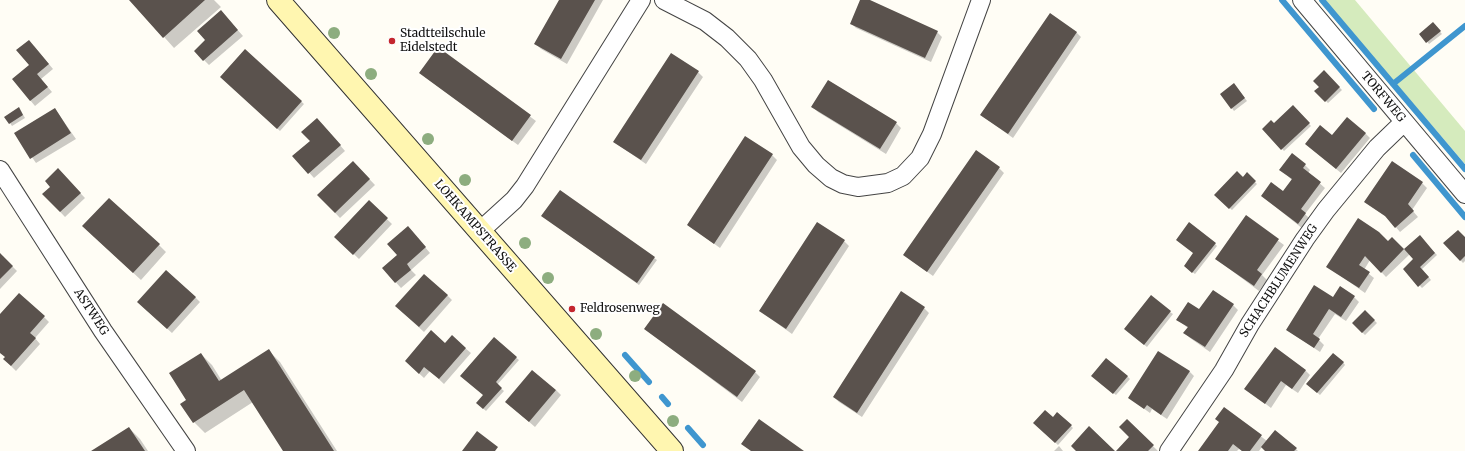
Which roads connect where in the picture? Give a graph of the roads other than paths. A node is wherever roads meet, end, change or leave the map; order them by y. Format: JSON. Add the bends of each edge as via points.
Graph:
{"nodes":[{"id":1,"x":278,"y":0,"type":"edge"},
{"id":2,"x":641,"y":0,"type":"edge"},
{"id":3,"x":664,"y":0,"type":"edge"},
{"id":4,"x":981,"y":0,"type":"edge"},
{"id":5,"x":1302,"y":0,"type":"edge"},
{"id":6,"x":1404,"y":122,"type":"junction"},
{"id":7,"x":0,"y":170,"type":"edge"},
{"id":8,"x":1465,"y":194,"type":"edge"},
{"id":9,"x":480,"y":231,"type":"junction"},
{"id":10,"x":186,"y":451,"type":"edge"},
{"id":11,"x":672,"y":451,"type":"edge"},
{"id":12,"x":1169,"y":451,"type":"edge"}],
"edges":[{"from":1,"to":9,"type":"street","name":"LOHKAMPSTRASSE"},
{"from":2,"to":9,"type":"street","via":[[525,186],[514,200]]},
{"from":3,"to":4,"type":"street","via":[[705,21],[727,38],[748,59],[763,80],[801,146],[816,165],[831,178],[858,187],[888,183],[903,176],[920,158],[932,134]]},
{"from":5,"to":6,"type":"street","name":"TORFWEG"},
{"from":6,"to":8,"type":"street","name":"TORFWEG"},
{"from":6,"to":12,"type":"street","name":"SCHACHBLUMENWEG","via":[[1377,148],[1314,227],[1250,324],[1220,376]]},
{"from":7,"to":10,"type":"street","name":"ASTWEG","via":[[103,332]]},
{"from":9,"to":11,"type":"street","name":"LOHKAMPSTRASSE"}]}
